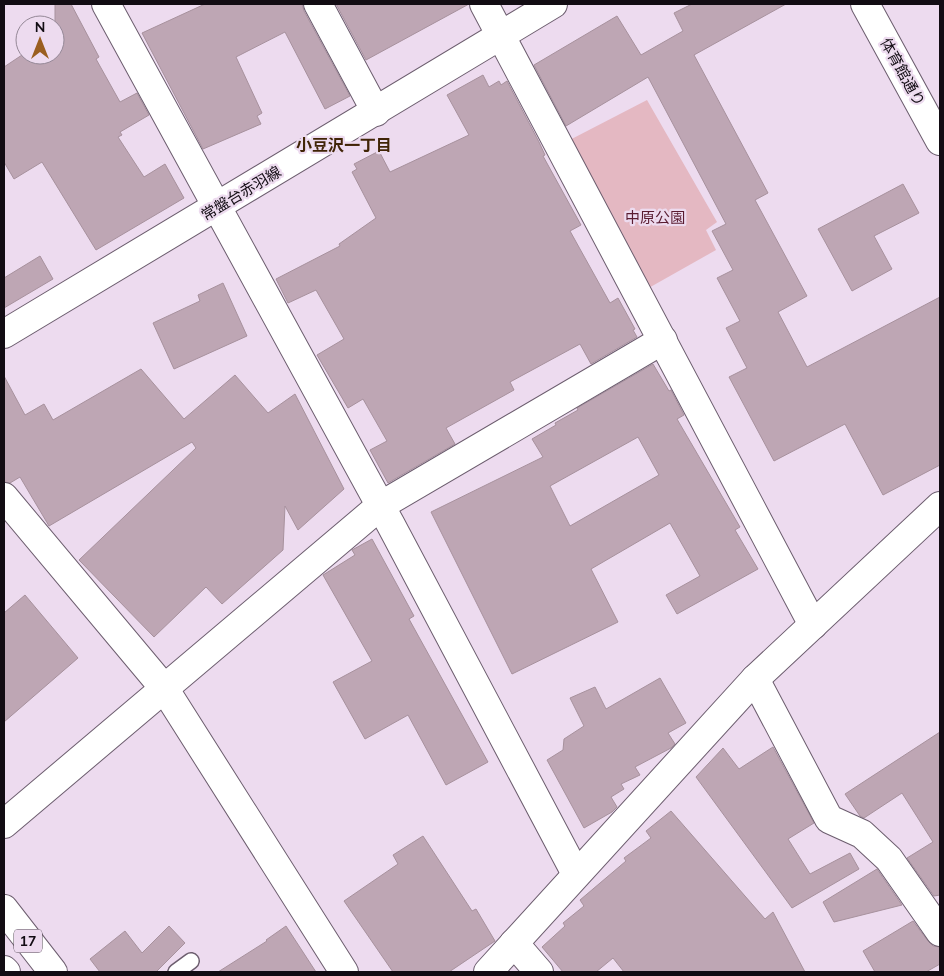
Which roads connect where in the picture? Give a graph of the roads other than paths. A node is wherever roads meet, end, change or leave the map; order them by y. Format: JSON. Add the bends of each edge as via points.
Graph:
{"nodes":[{"id":1,"x":106,"y":4,"type":"edge"},
{"id":2,"x":318,"y":4,"type":"edge"},
{"id":3,"x":484,"y":4,"type":"edge"},
{"id":4,"x":553,"y":4,"type":"edge"},
{"id":5,"x":866,"y":4,"type":"edge"},
{"id":6,"x":502,"y":35,"type":"junction"},
{"id":7,"x":376,"y":112,"type":"junction"},
{"id":8,"x":940,"y":141,"type":"edge"},
{"id":9,"x":217,"y":208,"type":"junction"},
{"id":10,"x":4,"y":334,"type":"edge"},
{"id":11,"x":662,"y":340,"type":"junction"},
{"id":12,"x":4,"y":497,"type":"edge"},
{"id":13,"x":380,"y":506,"type":"junction"},
{"id":14,"x":940,"y":506,"type":"edge"},
{"id":15,"x":813,"y":625,"type":"junction"},
{"id":16,"x":755,"y":678,"type":"junction"},
{"id":17,"x":164,"y":688,"type":"junction"},
{"id":18,"x":4,"y":824,"type":"edge"},
{"id":19,"x":576,"y":874,"type":"junction"},
{"id":20,"x":4,"y":909,"type":"edge"},
{"id":21,"x":940,"y":932,"type":"edge"},
{"id":22,"x":514,"y":943,"type":"junction"},
{"id":23,"x":191,"y":961,"type":"dead end"},
{"id":24,"x":53,"y":972,"type":"edge"},
{"id":25,"x":176,"y":972,"type":"edge"},
{"id":26,"x":344,"y":972,"type":"edge"},
{"id":27,"x":488,"y":972,"type":"edge"},
{"id":28,"x":539,"y":972,"type":"edge"}],
"edges":[{"from":1,"to":9,"type":"main road"},
{"from":2,"to":7,"type":"main road"},
{"from":3,"to":6,"type":"main road"},
{"from":4,"to":6,"type":"main road","name":"常盤台赤羽線"},
{"from":5,"to":8,"type":"main road","name":"体育館通り"},
{"from":6,"to":7,"type":"main road","name":"常盤台赤羽線"},
{"from":6,"to":11,"type":"main road"},
{"from":7,"to":9,"type":"main road","name":"常盤台赤羽線"},
{"from":9,"to":10,"type":"main road","name":"常盤台赤羽線"},
{"from":9,"to":13,"type":"main road"},
{"from":11,"to":13,"type":"main road"},
{"from":11,"to":15,"type":"main road"},
{"from":12,"to":17,"type":"main road"},
{"from":13,"to":17,"type":"main road"},
{"from":13,"to":19,"type":"main road"},
{"from":14,"to":15,"type":"main road"},
{"from":15,"to":16,"type":"main road"},
{"from":16,"to":19,"type":"main road"},
{"from":16,"to":21,"type":"main road","via":[[829,819],[862,834],[889,859]]},
{"from":17,"to":18,"type":"main road"},
{"from":17,"to":26,"type":"main road"},
{"from":19,"to":22,"type":"main road"},
{"from":20,"to":24,"type":"main road","number":"17"},
{"from":22,"to":27,"type":"main road"},
{"from":22,"to":28,"type":"main road"},
{"from":23,"to":25,"type":"lane"}]}
